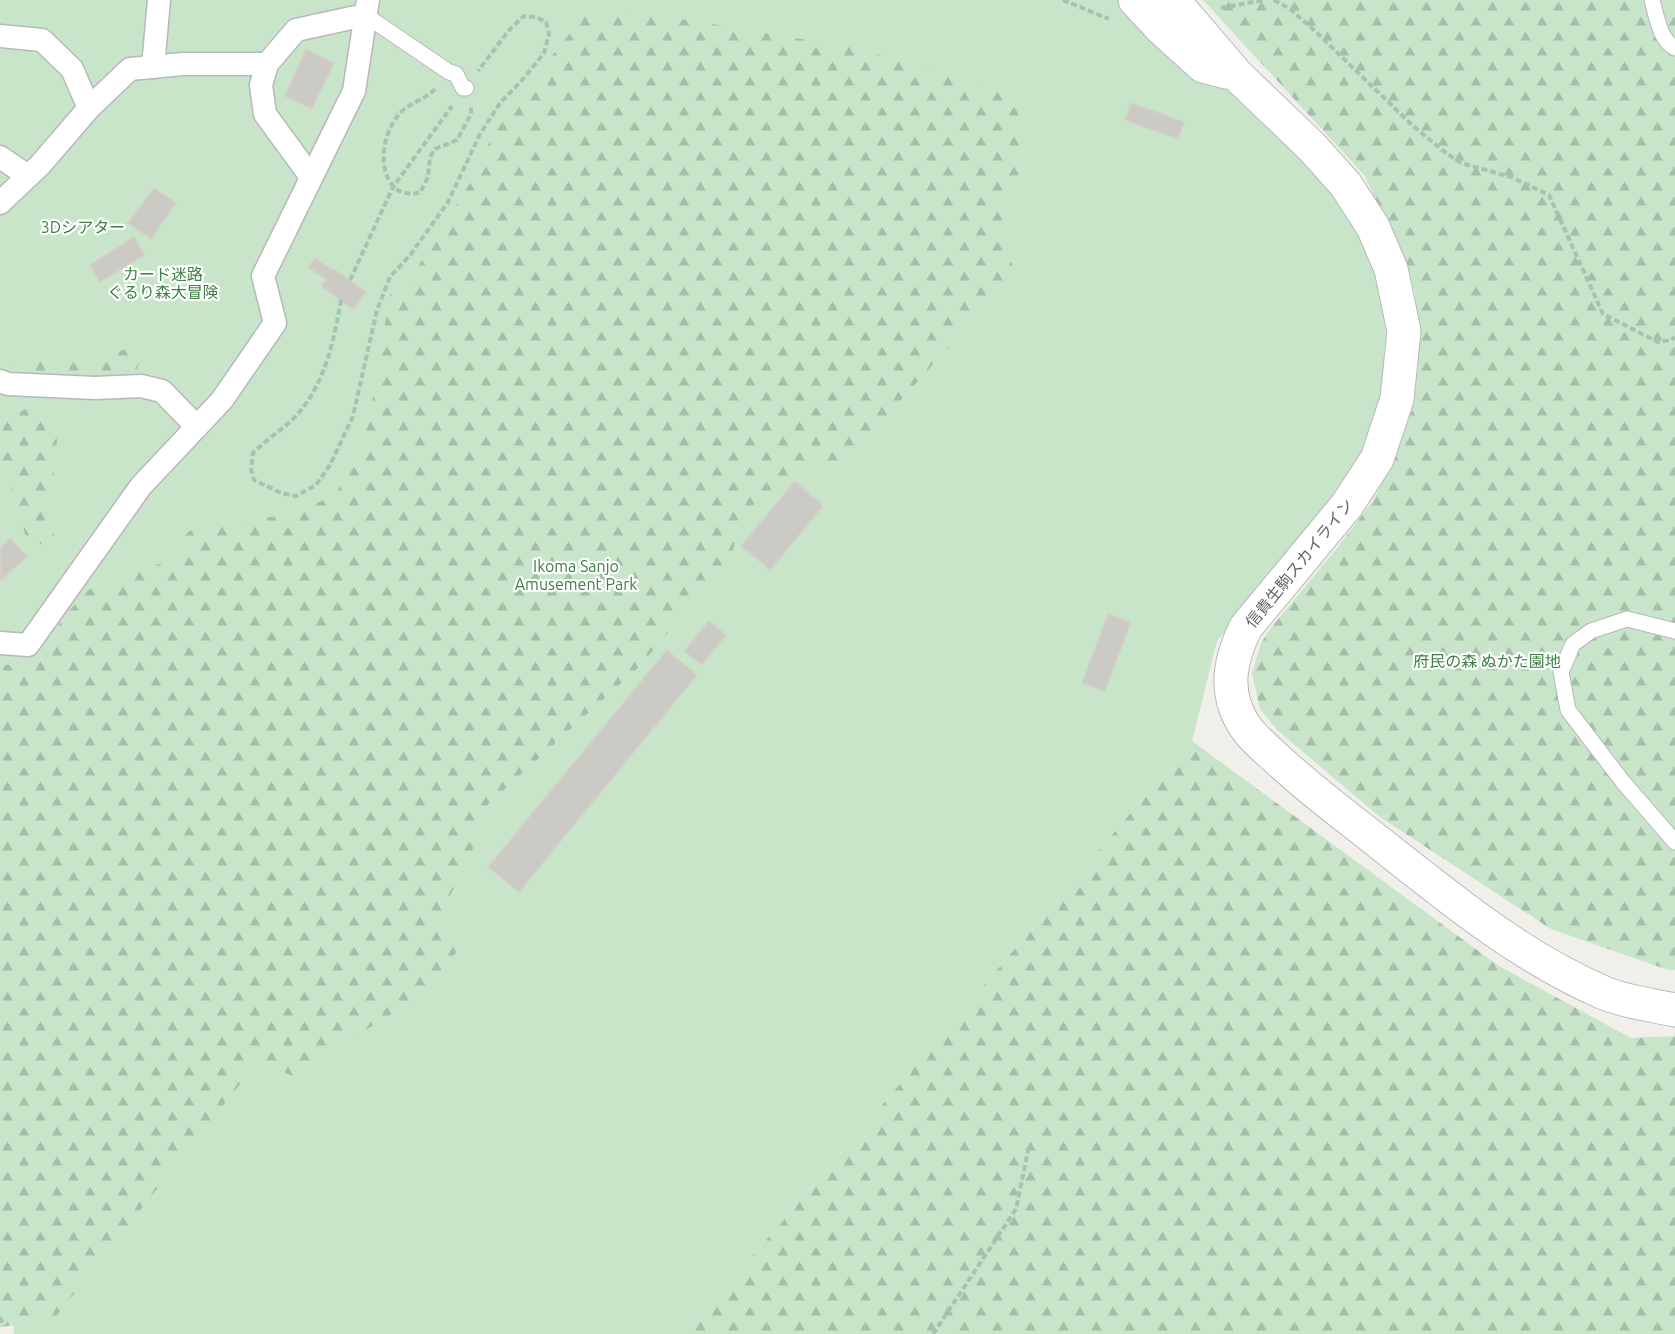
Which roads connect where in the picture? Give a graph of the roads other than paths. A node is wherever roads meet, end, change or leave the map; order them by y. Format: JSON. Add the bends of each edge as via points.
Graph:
{"nodes":[{"id":1,"x":159,"y":0,"type":"edge"},
{"id":2,"x":1173,"y":0,"type":"edge"},
{"id":3,"x":1652,"y":0,"type":"edge"},
{"id":4,"x":366,"y":7,"type":"edge"},
{"id":5,"x":1123,"y":10,"type":"edge"},
{"id":6,"x":0,"y":36,"type":"edge"},
{"id":7,"x":1675,"y":48,"type":"edge"},
{"id":8,"x":267,"y":64,"type":"junction"},
{"id":9,"x":153,"y":67,"type":"junction"},
{"id":10,"x":1237,"y":75,"type":"junction"},
{"id":11,"x":466,"y":88,"type":"road end"},
{"id":12,"x":89,"y":108,"type":"junction"},
{"id":13,"x":0,"y":157,"type":"edge"},
{"id":14,"x":28,"y":176,"type":"junction"},
{"id":15,"x":311,"y":177,"type":"junction"},
{"id":16,"x":0,"y":203,"type":"edge"},
{"id":17,"x":0,"y":381,"type":"edge"},
{"id":18,"x":197,"y":427,"type":"junction"},
{"id":19,"x":1675,"y":630,"type":"edge"},
{"id":20,"x":0,"y":643,"type":"edge"},
{"id":21,"x":1675,"y":842,"type":"edge"},
{"id":22,"x":1675,"y":1010,"type":"edge"}],
"edges":[{"from":1,"to":9,"type":"street"},
{"from":2,"to":10,"type":"street","name":"信貴生駒スカイライン"},
{"from":3,"to":7,"type":"lane","via":[[1662,35]]},
{"from":4,"to":8,"type":"street","via":[[296,30]]},
{"from":4,"to":11,"type":"lane","via":[[456,74]]},
{"from":4,"to":15,"type":"street","via":[[354,91]]},
{"from":5,"to":10,"type":"street","via":[[1162,29],[1203,66]]},
{"from":6,"to":12,"type":"street","via":[[42,40],[72,69]]},
{"from":8,"to":9,"type":"street"},
{"from":8,"to":15,"type":"street","via":[[261,85],[265,114]]},
{"from":9,"to":12,"type":"street","via":[[130,69]]},
{"from":10,"to":22,"type":"street","name":"信貴生駒スカイライン","via":[[1346,185],[1373,227],[1390,268],[1404,331],[1397,399],[1377,459],[1347,505],[1246,627],[1236,648],[1231,694],[1240,719],[1257,741],[1306,786],[1471,914],[1540,960],[1606,994]]},
{"from":12,"to":14,"type":"street"},
{"from":13,"to":14,"type":"street"},
{"from":14,"to":16,"type":"street"},
{"from":15,"to":18,"type":"street","via":[[263,276],[275,323],[222,400]]},
{"from":17,"to":18,"type":"street","via":[[95,388],[141,386],[162,391]]},
{"from":18,"to":20,"type":"street","via":[[141,486],[28,645]]},
{"from":19,"to":21,"type":"lane","via":[[1627,619],[1591,631],[1573,644],[1561,672],[1568,710]]}]}
